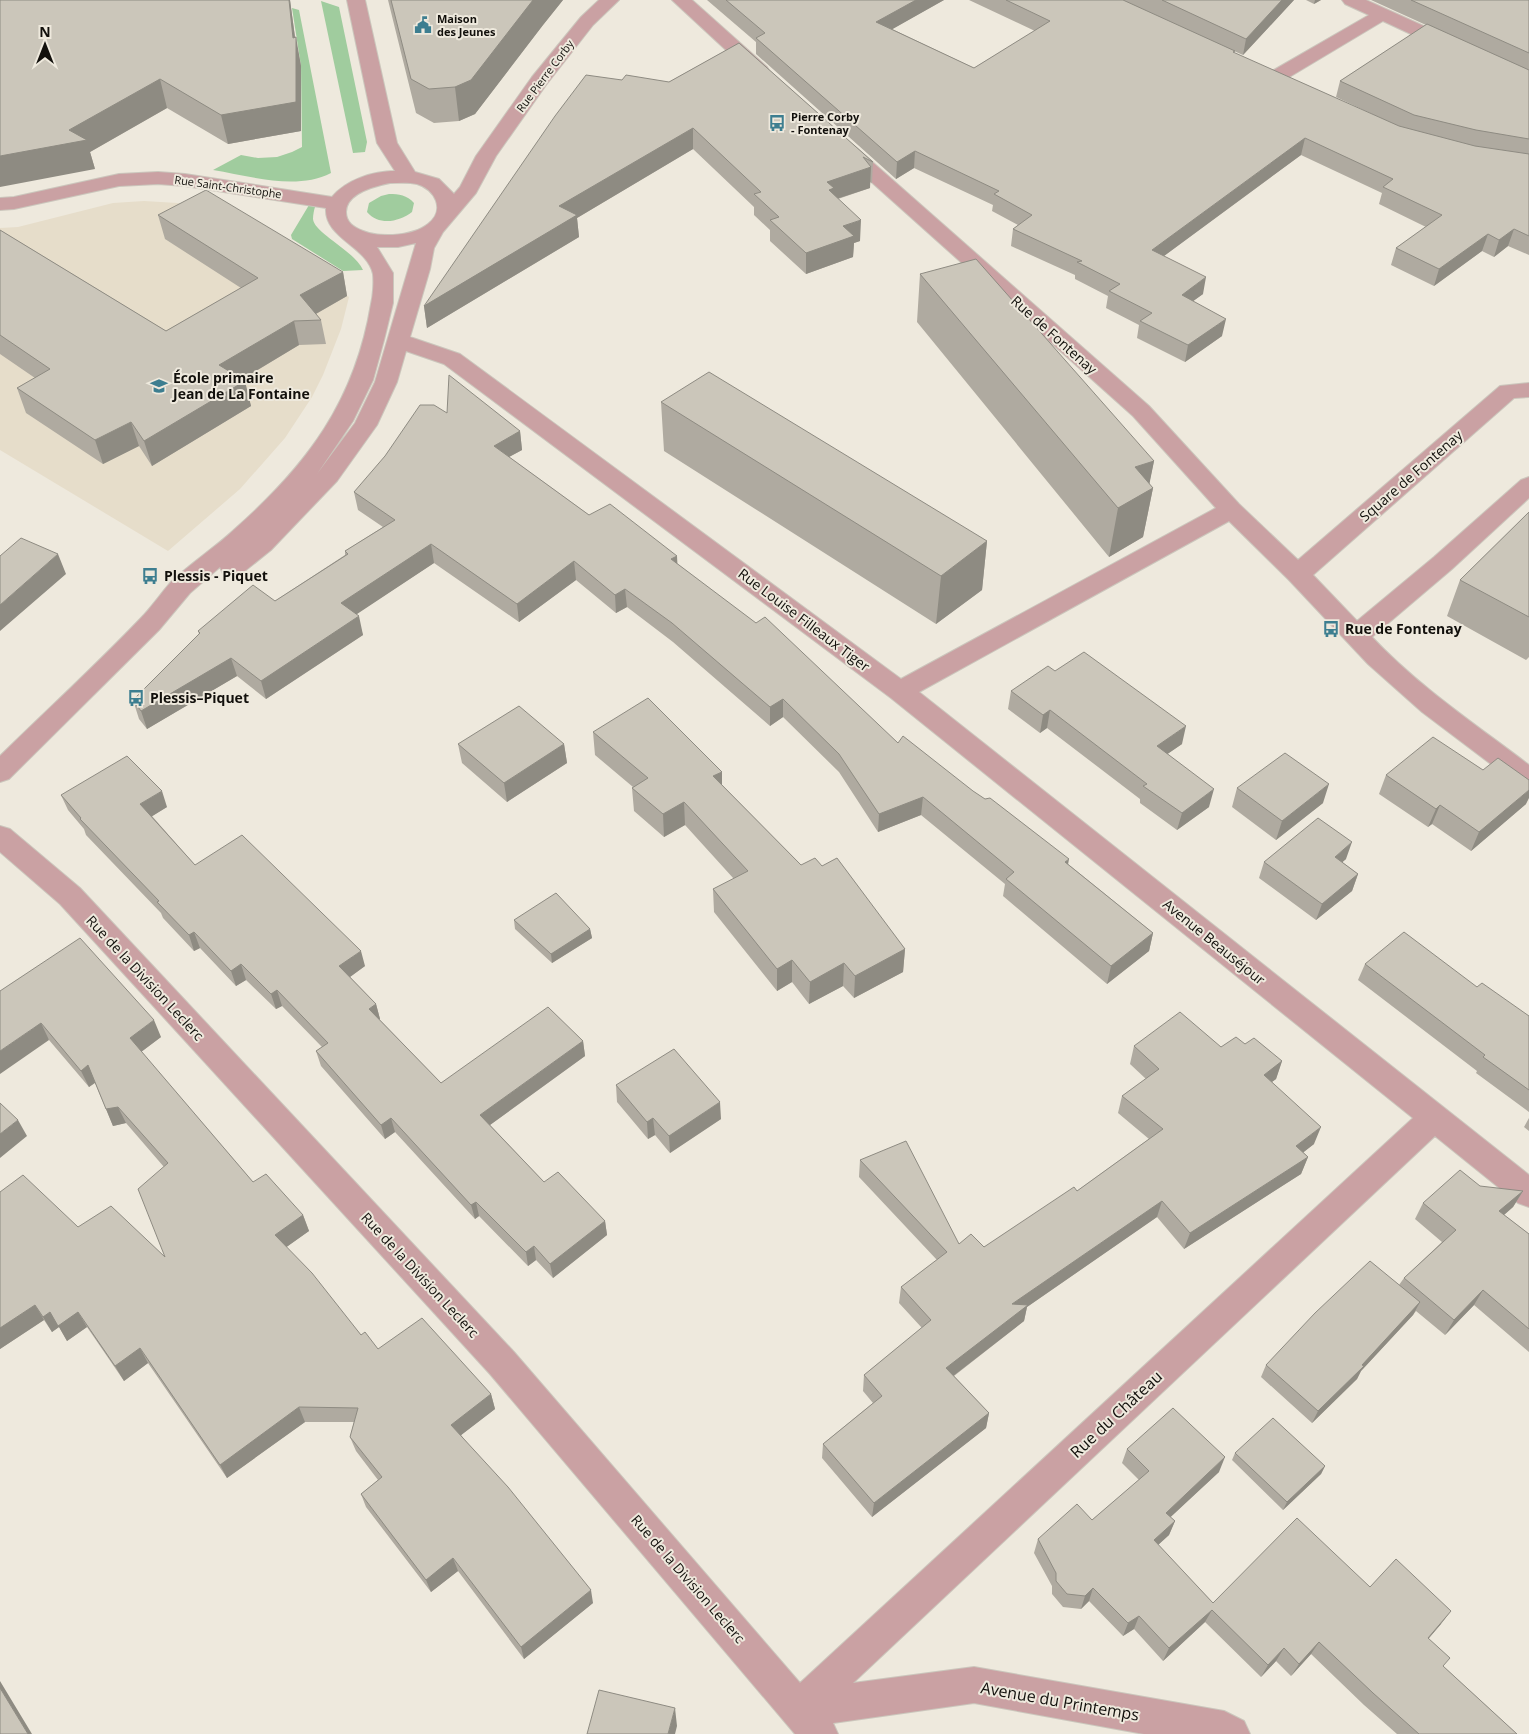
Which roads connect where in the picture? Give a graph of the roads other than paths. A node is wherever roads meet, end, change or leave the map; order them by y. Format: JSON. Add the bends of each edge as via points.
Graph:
{"nodes":[{"id":1,"x":356,"y":0,"type":"edge"},
{"id":2,"x":610,"y":0,"type":"edge"},
{"id":3,"x":681,"y":0,"type":"edge"},
{"id":4,"x":1351,"y":0,"type":"edge"},
{"id":5,"x":1383,"y":14,"type":"junction"},
{"id":6,"x":1469,"y":53,"type":"edge"},
{"id":7,"x":1256,"y":70,"type":"edge"},
{"id":8,"x":777,"y":87,"type":"edge"},
{"id":9,"x":829,"y":133,"type":"edge"},
{"id":10,"x":387,"y":143,"type":"junction"},
{"id":11,"x":486,"y":156,"type":"junction"},
{"id":12,"x":416,"y":179,"type":"junction"},
{"id":13,"x":360,"y":185,"type":"junction"},
{"id":14,"x":0,"y":204,"type":"edge"},
{"id":15,"x":337,"y":204,"type":"junction"},
{"id":16,"x":440,"y":224,"type":"junction"},
{"id":17,"x":346,"y":231,"type":"junction"},
{"id":18,"x":397,"y":340,"type":"junction"},
{"id":19,"x":1529,"y":390,"type":"edge"},
{"id":20,"x":1529,"y":485,"type":"edge"},
{"id":21,"x":1231,"y":510,"type":"junction"},
{"id":22,"x":1298,"y":574,"type":"junction"},
{"id":23,"x":150,"y":624,"type":"junction"},
{"id":24,"x":1356,"y":636,"type":"junction"},
{"id":25,"x":900,"y":691,"type":"junction"},
{"id":26,"x":0,"y":772,"type":"edge"},
{"id":27,"x":1529,"y":779,"type":"edge"},
{"id":28,"x":0,"y":836,"type":"edge"},
{"id":29,"x":1434,"y":1118,"type":"junction"},
{"id":30,"x":1529,"y":1192,"type":"edge"},
{"id":31,"x":809,"y":1722,"type":"edge"},
{"id":32,"x":1231,"y":1734,"type":"edge"}],
"edges":[{"from":1,"to":10,"type":"street"},
{"from":2,"to":11,"type":"street","name":"Rue Pierre Corby","via":[[587,21],[538,81]]},
{"from":3,"to":8,"type":"street"},
{"from":4,"to":5,"type":"street"},
{"from":5,"to":6,"type":"street"},
{"from":5,"to":7,"type":"street","via":[[1282,82]]},
{"from":9,"to":21,"type":"street","name":"Rue de Fontenay","via":[[1141,411]]},
{"from":10,"to":12,"type":"street"},
{"from":10,"to":13,"type":"street"},
{"from":11,"to":12,"type":"street","name":"Rue Pierre Corby","via":[[454,173]]},
{"from":11,"to":16,"type":"street","name":"Rue Pierre Corby","via":[[469,189]]},
{"from":12,"to":13,"type":"street","via":[[390,177]]},
{"from":12,"to":16,"type":"street","via":[[438,187],[447,196],[449,207]]},
{"from":13,"to":15,"type":"street","via":[[346,193]]},
{"from":14,"to":15,"type":"street","name":"Rue Saint-Christophe","via":[[119,180],[158,178]]},
{"from":15,"to":17,"type":"street","via":[[338,223]]},
{"from":16,"to":17,"type":"street","via":[[418,236],[398,241],[360,238]]},
{"from":16,"to":18,"type":"street","via":[[424,248]]},
{"from":17,"to":23,"type":"street","via":[[368,249],[383,273],[382,303],[362,380],[342,421],[307,472],[245,534],[181,587]]},
{"from":18,"to":23,"type":"street","via":[[386,382],[366,425],[329,476],[263,544],[199,593]]},
{"from":18,"to":25,"type":"street","name":"Rue Louise Filleaux Tiger","via":[[452,359]]},
{"from":19,"to":22,"type":"street","name":"Square de Fontenay","via":[[1508,391]]},
{"from":20,"to":24,"type":"street"},
{"from":21,"to":22,"type":"street","name":"Rue de Fontenay"},
{"from":21,"to":25,"type":"street"},
{"from":22,"to":24,"type":"street","name":"Rue de Fontenay"},
{"from":23,"to":26,"type":"street"},
{"from":24,"to":27,"type":"street","name":"Rue de Fontenay","via":[[1431,705]]},
{"from":25,"to":29,"type":"street","name":"Avenue Beauséjour"},
{"from":28,"to":31,"type":"street","name":"Rue de la Division Leclerc","via":[[70,896],[502,1363]]},
{"from":29,"to":30,"type":"street","name":"Avenue Beauséjour"},
{"from":29,"to":31,"type":"street","name":"Rue du Château"},
{"from":31,"to":32,"type":"street","name":"Avenue du Printemps","via":[[974,1685],[1224,1730]]}]}
